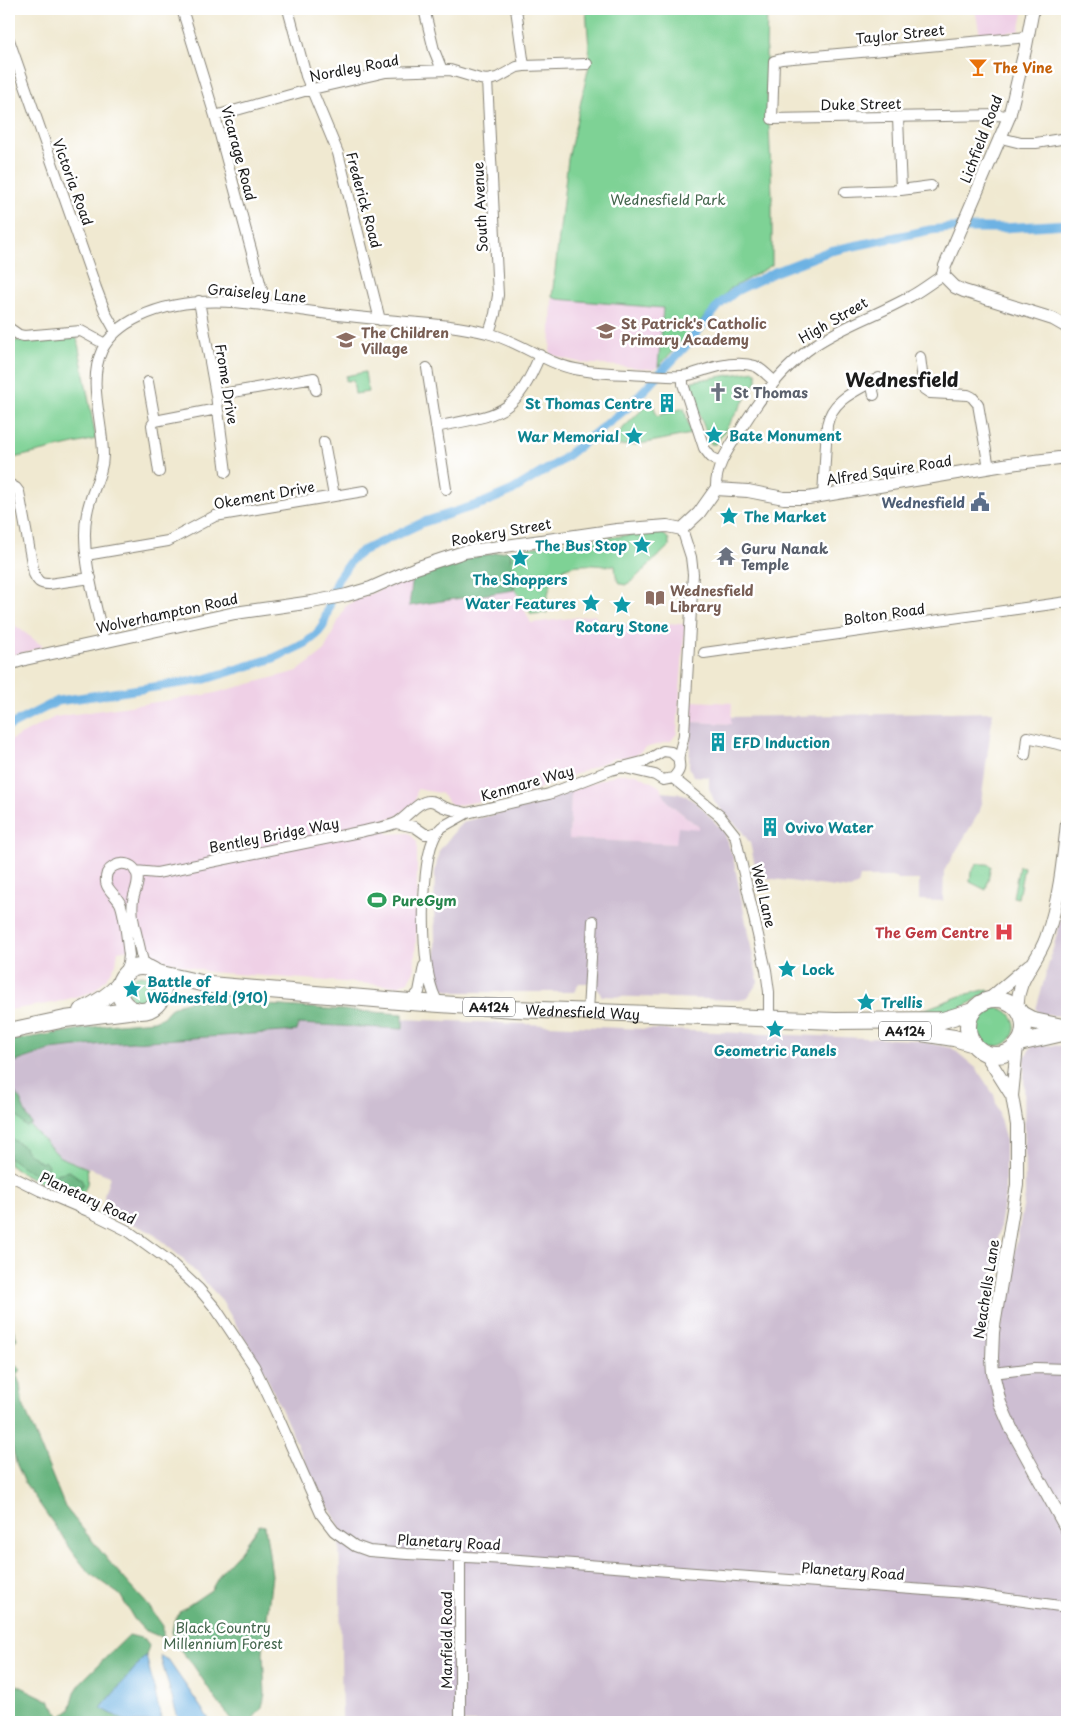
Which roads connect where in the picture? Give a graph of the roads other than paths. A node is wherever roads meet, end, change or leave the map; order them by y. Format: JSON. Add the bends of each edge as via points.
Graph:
{"nodes":[{"id":1,"x":182,"y":9,"type":"edge"},
{"id":2,"x":288,"y":9,"type":"edge"},
{"id":3,"x":424,"y":9,"type":"edge"},
{"id":4,"x":516,"y":9,"type":"edge"},
{"id":5,"x":1033,"y":9,"type":"edge"},
{"id":6,"x":1028,"y":37,"type":"junction"},
{"id":7,"x":9,"y":40,"type":"edge"},
{"id":8,"x":774,"y":61,"type":"joint"},
{"id":9,"x":587,"y":64,"type":"dead end"},
{"id":10,"x":524,"y":66,"type":"junction"},
{"id":11,"x":442,"y":70,"type":"junction"},
{"id":12,"x":488,"y":80,"type":"junction"},
{"id":13,"x":313,"y":90,"type":"junction"},
{"id":14,"x":214,"y":116,"type":"junction"},
{"id":15,"x":1009,"y":117,"type":"junction"},
{"id":16,"x":898,"y":118,"type":"junction"},
{"id":17,"x":1001,"y":138,"type":"junction"},
{"id":18,"x":1067,"y":138,"type":"edge"},
{"id":19,"x":932,"y":186,"type":"dead end"},
{"id":20,"x":901,"y":190,"type":"junction"},
{"id":21,"x":851,"y":195,"type":"dead end"},
{"id":22,"x":943,"y":275,"type":"junction"},
{"id":23,"x":199,"y":302,"type":"junction"},
{"id":24,"x":266,"y":304,"type":"junction"},
{"id":25,"x":380,"y":320,"type":"junction"},
{"id":26,"x":1067,"y":326,"type":"edge"},
{"id":27,"x":9,"y":328,"type":"edge"},
{"id":28,"x":116,"y":332,"type":"junction"},
{"id":29,"x":489,"y":333,"type":"junction"},
{"id":30,"x":106,"y":344,"type":"junction"},
{"id":31,"x":540,"y":355,"type":"junction"},
{"id":32,"x":920,"y":357,"type":"dead end"},
{"id":33,"x":427,"y":368,"type":"dead end"},
{"id":34,"x":682,"y":376,"type":"junction"},
{"id":35,"x":774,"y":381,"type":"junction"},
{"id":36,"x":148,"y":382,"type":"dead end"},
{"id":37,"x":316,"y":390,"type":"dead end"},
{"id":38,"x":874,"y":394,"type":"dead end"},
{"id":39,"x":216,"y":395,"type":"junction"},
{"id":40,"x":217,"y":409,"type":"junction"},
{"id":41,"x":155,"y":421,"type":"junction"},
{"id":42,"x":436,"y":427,"type":"junction"},
{"id":43,"x":324,"y":442,"type":"dead end"},
{"id":44,"x":1067,"y":457,"type":"edge"},
{"id":45,"x":721,"y":462,"type":"junction"},
{"id":46,"x":989,"y":468,"type":"junction"},
{"id":47,"x":160,"y":472,"type":"dead end"},
{"id":48,"x":226,"y":472,"type":"dead end"},
{"id":49,"x":9,"y":484,"type":"edge"},
{"id":50,"x":446,"y":489,"type":"dead end"},
{"id":51,"x":716,"y":489,"type":"junction"},
{"id":52,"x":364,"y":491,"type":"dead end"},
{"id":53,"x":334,"y":496,"type":"junction"},
{"id":54,"x":823,"y":496,"type":"junction"},
{"id":55,"x":682,"y":529,"type":"junction"},
{"id":56,"x":86,"y":555,"type":"junction"},
{"id":57,"x":91,"y":578,"type":"junction"},
{"id":58,"x":332,"y":598,"type":"joint"},
{"id":59,"x":1067,"y":602,"type":"edge"},
{"id":60,"x":104,"y":642,"type":"junction"},
{"id":61,"x":704,"y":653,"type":"dead end"},
{"id":62,"x":9,"y":664,"type":"edge"},
{"id":63,"x":1067,"y":746,"type":"edge"},
{"id":64,"x":675,"y":755,"type":"junction"},
{"id":65,"x":1025,"y":755,"type":"dead end"},
{"id":66,"x":655,"y":756,"type":"junction"},
{"id":67,"x":621,"y":767,"type":"junction"},
{"id":68,"x":676,"y":774,"type":"junction"},
{"id":69,"x":655,"y":775,"type":"junction"},
{"id":70,"x":442,"y":807,"type":"junction"},
{"id":71,"x":413,"y":812,"type":"junction"},
{"id":72,"x":467,"y":813,"type":"junction"},
{"id":73,"x":396,"y":823,"type":"junction"},
{"id":74,"x":1067,"y":823,"type":"edge"},
{"id":75,"x":440,"y":829,"type":"junction"},
{"id":76,"x":418,"y":830,"type":"junction"},
{"id":77,"x":430,"y":850,"type":"junction"},
{"id":78,"x":135,"y":871,"type":"junction"},
{"id":79,"x":157,"y":873,"type":"junction"},
{"id":80,"x":136,"y":888,"type":"junction"},
{"id":81,"x":115,"y":895,"type":"junction"},
{"id":82,"x":593,"y":920,"type":"dead end"},
{"id":83,"x":425,"y":960,"type":"junction"},
{"id":84,"x":1033,"y":961,"type":"junction"},
{"id":85,"x":154,"y":971,"type":"junction"},
{"id":86,"x":120,"y":982,"type":"junction"},
{"id":87,"x":210,"y":985,"type":"junction"},
{"id":88,"x":160,"y":1000,"type":"junction"},
{"id":89,"x":987,"y":1001,"type":"junction"},
{"id":90,"x":410,"y":1002,"type":"junction"},
{"id":91,"x":439,"y":1004,"type":"junction"},
{"id":92,"x":136,"y":1010,"type":"junction"},
{"id":93,"x":973,"y":1011,"type":"junction"},
{"id":94,"x":588,"y":1012,"type":"junction"},
{"id":95,"x":1020,"y":1012,"type":"junction"},
{"id":96,"x":65,"y":1019,"type":"junction"},
{"id":97,"x":769,"y":1020,"type":"junction"},
{"id":98,"x":835,"y":1021,"type":"junction"},
{"id":99,"x":1067,"y":1028,"type":"edge"},
{"id":100,"x":9,"y":1031,"type":"edge"},
{"id":101,"x":1067,"y":1032,"type":"edge"},
{"id":102,"x":1018,"y":1045,"type":"junction"},
{"id":103,"x":979,"y":1049,"type":"junction"},
{"id":104,"x":1012,"y":1096,"type":"junction"},
{"id":105,"x":9,"y":1175,"type":"edge"},
{"id":106,"x":1067,"y":1368,"type":"edge"},
{"id":107,"x":993,"y":1373,"type":"junction"},
{"id":108,"x":1067,"y":1530,"type":"edge"},
{"id":109,"x":460,"y":1557,"type":"junction"},
{"id":110,"x":1067,"y":1607,"type":"edge"},
{"id":111,"x":460,"y":1722,"type":"edge"}],
"edges":[{"from":1,"to":14,"type":"street","name":"Vicarage Road"},
{"from":2,"to":13,"type":"street","name":"Frederick Road","via":[[306,76]]},
{"from":3,"to":11,"type":"street"},
{"from":4,"to":10,"type":"street"},
{"from":5,"to":6,"type":"street","name":"Lichfield Road"},
{"from":6,"to":8,"type":"street","name":"Taylor Street"},
{"from":6,"to":15,"type":"street","name":"Lichfield Road"},
{"from":7,"to":28,"type":"street","name":"Victoria Road","via":[[106,314]]},
{"from":8,"to":16,"type":"street","name":"Duke Street","via":[[772,119]]},
{"from":9,"to":10,"type":"street"},
{"from":10,"to":12,"type":"street"},
{"from":11,"to":12,"type":"street","name":"Nordley Road"},
{"from":11,"to":13,"type":"street","name":"Nordley Road","via":[[386,72]]},
{"from":12,"to":29,"type":"street","name":"South Avenue","via":[[498,295]]},
{"from":13,"to":14,"type":"street","name":"Nordley Road"},
{"from":13,"to":25,"type":"street","name":"Frederick Road","via":[[338,153]]},
{"from":14,"to":24,"type":"street","name":"Vicarage Road"},
{"from":15,"to":16,"type":"street","name":"Duke Street"},
{"from":15,"to":17,"type":"street","name":"Lichfield Road"},
{"from":16,"to":20,"type":"street"},
{"from":17,"to":18,"type":"street","via":[[1021,143]]},
{"from":17,"to":22,"type":"street","name":"Lichfield Road"},
{"from":19,"to":20,"type":"street"},
{"from":20,"to":21,"type":"street"},
{"from":22,"to":26,"type":"street","via":[[964,291]]},
{"from":22,"to":35,"type":"street","name":"High Street","via":[[911,296],[815,345]]},
{"from":23,"to":24,"type":"street","name":"Graiseley Lane"},
{"from":23,"to":28,"type":"street","name":"Graiseley Lane","via":[[178,304],[145,314]]},
{"from":23,"to":39,"type":"street","name":"Frome Drive"},
{"from":24,"to":25,"type":"street","name":"Graiseley Lane"},
{"from":25,"to":29,"type":"street","name":"Graiseley Lane"},
{"from":27,"to":30,"type":"street","via":[[24,336],[81,331]]},
{"from":28,"to":30,"type":"street","name":"Graiseley Lane"},
{"from":29,"to":31,"type":"street","name":"Graiseley Lane"},
{"from":30,"to":56,"type":"street","name":"Graiseley Lane","via":[[96,369],[103,457],[87,511]]},
{"from":31,"to":34,"type":"street","name":"Graiseley Lane","via":[[575,369]]},
{"from":31,"to":42,"type":"street","via":[[526,385],[508,407],[489,416]]},
{"from":32,"to":46,"type":"street","via":[[924,389],[930,393],[968,395],[978,404]]},
{"from":33,"to":42,"type":"street"},
{"from":34,"to":35,"type":"street","name":"Graiseley Lane","via":[[718,366],[743,364],[754,366]]},
{"from":34,"to":45,"type":"street","via":[[704,448]]},
{"from":35,"to":45,"type":"street","name":"High Street"},
{"from":36,"to":41,"type":"street"},
{"from":37,"to":39,"type":"street","via":[[314,378]]},
{"from":38,"to":54,"type":"street","via":[[875,380],[839,401],[830,415]]},
{"from":39,"to":40,"type":"street","name":"Frome Drive"},
{"from":40,"to":41,"type":"street"},
{"from":40,"to":48,"type":"street","name":"Frome Drive"},
{"from":41,"to":47,"type":"street","via":[[152,425]]},
{"from":42,"to":50,"type":"street"},
{"from":43,"to":53,"type":"street"},
{"from":44,"to":46,"type":"street","name":"Alfred Squire Road"},
{"from":45,"to":51,"type":"street","name":"High Street","via":[[715,479]]},
{"from":46,"to":54,"type":"street","name":"Alfred Squire Road"},
{"from":49,"to":57,"type":"street","via":[[19,492],[38,582],[49,584]]},
{"from":51,"to":54,"type":"street","name":"Alfred Squire Road","via":[[748,490],[784,498]]},
{"from":51,"to":55,"type":"street","name":"High Street","via":[[699,513]]},
{"from":52,"to":53,"type":"street","name":"Okement Drive"},
{"from":53,"to":56,"type":"street","name":"Okement Drive","via":[[215,516],[168,541]]},
{"from":55,"to":58,"type":"street","name":"Rookery Street","via":[[667,526],[638,528],[472,550],[437,560],[371,588]]},
{"from":55,"to":64,"type":"street","via":[[693,574],[684,734]]},
{"from":56,"to":57,"type":"street","name":"Graiseley Lane"},
{"from":57,"to":60,"type":"street","name":"Graiseley Lane"},
{"from":58,"to":60,"type":"street","name":"Wolverhampton Road","via":[[235,613]]},
{"from":59,"to":61,"type":"street","name":"Bolton Road"},
{"from":60,"to":62,"type":"street","name":"Wolverhampton Road"},
{"from":63,"to":65,"type":"street","via":[[1028,733]]},
{"from":64,"to":66,"type":"street","via":[[663,751]]},
{"from":64,"to":68,"type":"street","via":[[680,763]]},
{"from":66,"to":67,"type":"street","name":"Kenmare Way"},
{"from":66,"to":69,"type":"street","via":[[651,766]]},
{"from":67,"to":69,"type":"street"},
{"from":67,"to":72,"type":"street","name":"Kenmare Way","via":[[550,794]]},
{"from":68,"to":69,"type":"street","via":[[663,780]]},
{"from":68,"to":97,"type":"street","name":"Well Lane","via":[[726,822],[737,842],[766,970]]},
{"from":70,"to":71,"type":"street","via":[[436,802],[424,801]]},
{"from":70,"to":72,"type":"street"},
{"from":70,"to":75,"type":"street","via":[[445,816]]},
{"from":71,"to":73,"type":"street"},
{"from":71,"to":76,"type":"street","via":[[413,823]]},
{"from":72,"to":75,"type":"street"},
{"from":73,"to":76,"type":"street"},
{"from":73,"to":79,"type":"street","name":"Bentley Bridge Way"},
{"from":74,"to":84,"type":"street","via":[[1052,917],[1045,940]]},
{"from":75,"to":76,"type":"street","via":[[431,834]]},
{"from":75,"to":77,"type":"street"},
{"from":76,"to":77,"type":"street"},
{"from":77,"to":83,"type":"street","via":[[425,888]]},
{"from":78,"to":79,"type":"street"},
{"from":78,"to":80,"type":"street","via":[[138,875]]},
{"from":78,"to":81,"type":"street","via":[[124,863],[109,870],[105,883]]},
{"from":79,"to":80,"type":"street"},
{"from":80,"to":81,"type":"street","via":[[125,896]]},
{"from":80,"to":85,"type":"street","via":[[132,905],[141,954],[143,961]]},
{"from":81,"to":86,"type":"street","via":[[121,905],[129,955]]},
{"from":82,"to":94,"type":"street"},
{"from":83,"to":90,"type":"street","via":[[418,992]]},
{"from":83,"to":91,"type":"street","via":[[432,992]]},
{"from":84,"to":89,"type":"street"},
{"from":84,"to":95,"type":"street","via":[[1019,989],[1017,1001]]},
{"from":85,"to":86,"type":"main road","via":[[140,967],[132,969]]},
{"from":85,"to":87,"type":"main road","name":"Wednesfield Way","number":"A4124"},
{"from":85,"to":88,"type":"main road","via":[[162,983]]},
{"from":86,"to":92,"type":"main road","via":[[122,999]]},
{"from":86,"to":96,"type":"main road","via":[[98,1003]]},
{"from":87,"to":88,"type":"main road","name":"Wednesfield Way","number":"A4124","via":[[184,989]]},
{"from":87,"to":90,"type":"main road","name":"Wednesfield Way","number":"A4124"},
{"from":88,"to":92,"type":"main road","via":[[151,1008]]},
{"from":89,"to":93,"type":"main road"},
{"from":89,"to":95,"type":"main road","via":[[1004,1000]]},
{"from":90,"to":91,"type":"main road","name":"Wednesfield Way","number":"A4124"},
{"from":91,"to":94,"type":"main road","name":"Wednesfield Way","number":"A4124"},
{"from":92,"to":96,"type":"main road"},
{"from":93,"to":98,"type":"main road","name":"Wednesfield Way","number":"A4124","via":[[943,1020]]},
{"from":93,"to":103,"type":"main road","via":[[969,1019],[969,1036]]},
{"from":94,"to":97,"type":"main road","name":"Wednesfield Way","number":"A4124"},
{"from":95,"to":99,"type":"main road","via":[[1034,1021]]},
{"from":95,"to":102,"type":"main road","via":[[1024,1034]]},
{"from":96,"to":100,"type":"main road"},
{"from":97,"to":98,"type":"main road","name":"Wednesfield Way","number":"A4124"},
{"from":98,"to":103,"type":"main road","name":"Wednesfield Way","number":"A4124","via":[[935,1034]]},
{"from":101,"to":102,"type":"main road"},
{"from":102,"to":103,"type":"main road","via":[[1002,1055]]},
{"from":102,"to":104,"type":"street","name":"Neachells Lane"},
{"from":103,"to":104,"type":"street","name":"Neachells Lane"},
{"from":104,"to":107,"type":"street","name":"Neachells Lane","via":[[1017,1125],[1017,1185],[993,1332]]},
{"from":105,"to":109,"type":"street","name":"Planetary Road","via":[[128,1231],[168,1260],[200,1289],[254,1366],[321,1514],[334,1531],[355,1546],[370,1551]]},
{"from":106,"to":107,"type":"street"},
{"from":107,"to":108,"type":"street","name":"Neachells Lane","via":[[1000,1403]]},
{"from":109,"to":110,"type":"street","name":"Planetary Road","via":[[966,1593]]},
{"from":109,"to":111,"type":"street","name":"Manfield Road"}]}
